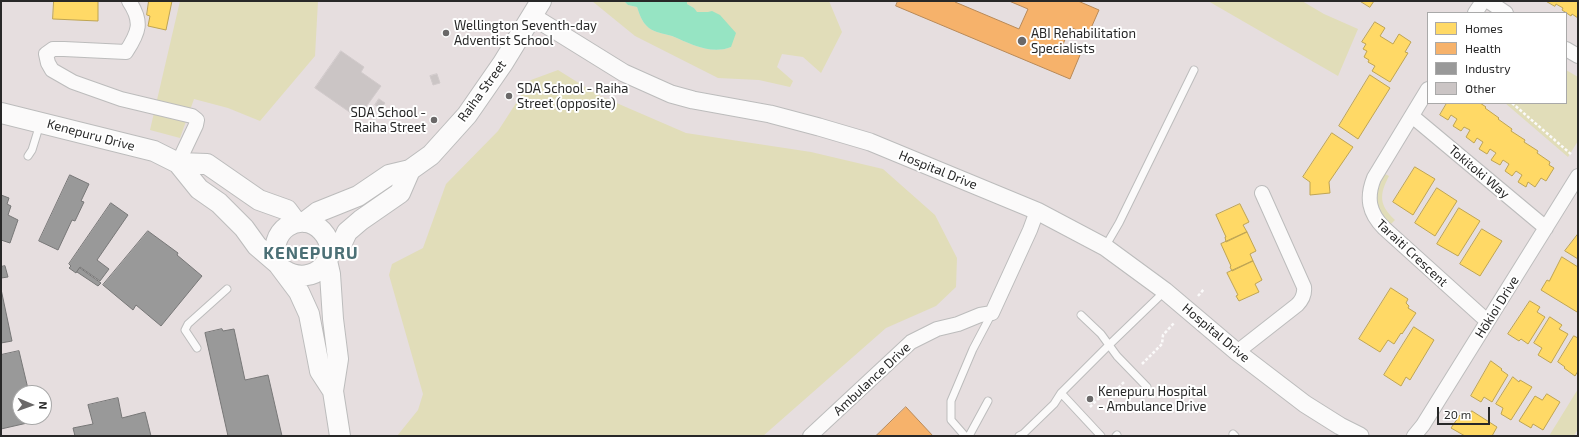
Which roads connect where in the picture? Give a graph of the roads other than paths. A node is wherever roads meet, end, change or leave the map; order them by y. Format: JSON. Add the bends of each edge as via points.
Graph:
{"nodes":[{"id":1,"x":129,"y":1,"type":"edge"},
{"id":2,"x":1483,"y":1,"type":"edge"},
{"id":3,"x":1488,"y":1,"type":"edge"},
{"id":4,"x":537,"y":8,"type":"edge"},
{"id":5,"x":1476,"y":12,"type":"edge"},
{"id":6,"x":1504,"y":12,"type":"edge"},
{"id":7,"x":1567,"y":50,"type":"edge"},
{"id":8,"x":1578,"y":56,"type":"edge"},
{"id":9,"x":1194,"y":70,"type":"dead end"},
{"id":10,"x":1427,"y":91,"type":"edge"},
{"id":11,"x":1,"y":113,"type":"edge"},
{"id":12,"x":1412,"y":116,"type":"junction"},
{"id":13,"x":41,"y":122,"type":"junction"},
{"id":14,"x":28,"y":156,"type":"dead end"},
{"id":15,"x":178,"y":163,"type":"junction"},
{"id":16,"x":410,"y":170,"type":"junction"},
{"id":17,"x":1578,"y":176,"type":"edge"},
{"id":18,"x":1262,"y":193,"type":"dead end"},
{"id":19,"x":1037,"y":211,"type":"junction"},
{"id":20,"x":301,"y":222,"type":"junction"},
{"id":21,"x":1546,"y":228,"type":"junction"},
{"id":22,"x":1105,"y":247,"type":"junction"},
{"id":23,"x":328,"y":257,"type":"junction"},
{"id":24,"x":281,"y":267,"type":"junction"},
{"id":25,"x":227,"y":289,"type":"dead end"},
{"id":26,"x":1165,"y":291,"type":"junction"},
{"id":27,"x":992,"y":313,"type":"junction"},
{"id":28,"x":1081,"y":315,"type":"dead end"},
{"id":29,"x":1487,"y":321,"type":"junction"},
{"id":30,"x":1109,"y":344,"type":"junction"},
{"id":31,"x":197,"y":348,"type":"dead end"},
{"id":32,"x":1237,"y":352,"type":"junction"},
{"id":33,"x":1147,"y":387,"type":"dead end"},
{"id":34,"x":333,"y":391,"type":"junction"},
{"id":35,"x":1061,"y":393,"type":"junction"},
{"id":36,"x":988,"y":402,"type":"dead end"},
{"id":37,"x":340,"y":436,"type":"edge"},
{"id":38,"x":810,"y":436,"type":"edge"},
{"id":39,"x":965,"y":436,"type":"edge"},
{"id":40,"x":969,"y":436,"type":"edge"},
{"id":41,"x":1019,"y":436,"type":"edge"},
{"id":42,"x":1102,"y":436,"type":"edge"},
{"id":43,"x":1360,"y":436,"type":"edge"},
{"id":44,"x":1414,"y":436,"type":"edge"}],
"edges":[{"from":1,"to":15,"type":"street","via":[[139,24],[136,38],[126,52],[79,48],[53,49],[46,54],[48,63],[52,70],[72,82],[121,99],[192,116],[197,120],[196,125]]},
{"from":2,"to":5,"type":"street"},
{"from":3,"to":6,"type":"street"},
{"from":4,"to":16,"type":"main road","name":"Raiha Street","via":[[467,115],[431,155]]},
{"from":4,"to":19,"type":"street","name":"Hospital Drive","via":[[624,73],[671,94],[783,117],[870,142]]},
{"from":7,"to":8,"type":"street"},
{"from":9,"to":22,"type":"lane"},
{"from":10,"to":12,"type":"street","name":"Taraiti Crescent"},
{"from":11,"to":13,"type":"main road","name":"Kenepuru Drive"},
{"from":12,"to":21,"type":"street","name":"Tokitoki Way"},
{"from":12,"to":29,"type":"street","name":"Taraiti Crescent","via":[[1374,178],[1369,196],[1371,212],[1377,222]]},
{"from":13,"to":14,"type":"lane"},
{"from":13,"to":15,"type":"main road","name":"Kenepuru Drive","via":[[154,151]]},
{"from":15,"to":20,"type":"main road","name":"Kenepuru Drive","via":[[207,164],[259,200],[286,210]]},
{"from":15,"to":24,"type":"main road","name":"Kenepuru Drive","via":[[199,189],[219,202],[257,246]]},
{"from":16,"to":20,"type":"main road","name":"Raiha Street","via":[[389,175],[358,196],[318,212]]},
{"from":16,"to":23,"type":"main road","via":[[400,193],[361,220]]},
{"from":17,"to":21,"type":"street","name":"Hōkioi Drive"},
{"from":18,"to":32,"type":"street","via":[[1304,287],[1304,294],[1297,305]]},
{"from":19,"to":22,"type":"street","name":"Hospital Drive"},
{"from":19,"to":27,"type":"street"},
{"from":20,"to":23,"type":"main road","name":"Kenepuru Drive","via":[[314,224],[326,236],[329,245]]},
{"from":20,"to":24,"type":"main road","name":"Kenepuru Drive","via":[[288,226],[277,238],[275,256]]},
{"from":21,"to":29,"type":"street","name":"Hōkioi Drive"},
{"from":22,"to":26,"type":"street","name":"Hospital Drive"},
{"from":23,"to":24,"type":"main road","name":"Kenepuru Drive","via":[[322,268],[308,276],[291,275]]},
{"from":23,"to":34,"type":"main road","name":"Kenepuru Drive","via":[[338,359]]},
{"from":24,"to":34,"type":"main road","name":"Kenepuru Drive","via":[[299,292],[309,314],[320,371]]},
{"from":25,"to":31,"type":"lane","via":[[188,324],[185,330]]},
{"from":26,"to":30,"type":"lane"},
{"from":26,"to":32,"type":"street","name":"Hospital Drive"},
{"from":27,"to":38,"type":"street","name":"Ambulance Drive","via":[[937,329],[911,342]]},
{"from":27,"to":39,"type":"lane","via":[[973,349],[951,401],[951,420]]},
{"from":28,"to":30,"type":"lane"},
{"from":29,"to":44,"type":"street","name":"Hōkioi Drive"},
{"from":30,"to":33,"type":"lane"},
{"from":30,"to":35,"type":"lane"},
{"from":32,"to":43,"type":"street","name":"Hospital Drive","via":[[1305,404]]},
{"from":34,"to":37,"type":"main road","name":"Kenepuru Drive"},
{"from":35,"to":41,"type":"lane","via":[[1054,404]]},
{"from":35,"to":42,"type":"lane"},
{"from":36,"to":40,"type":"lane"}]}
